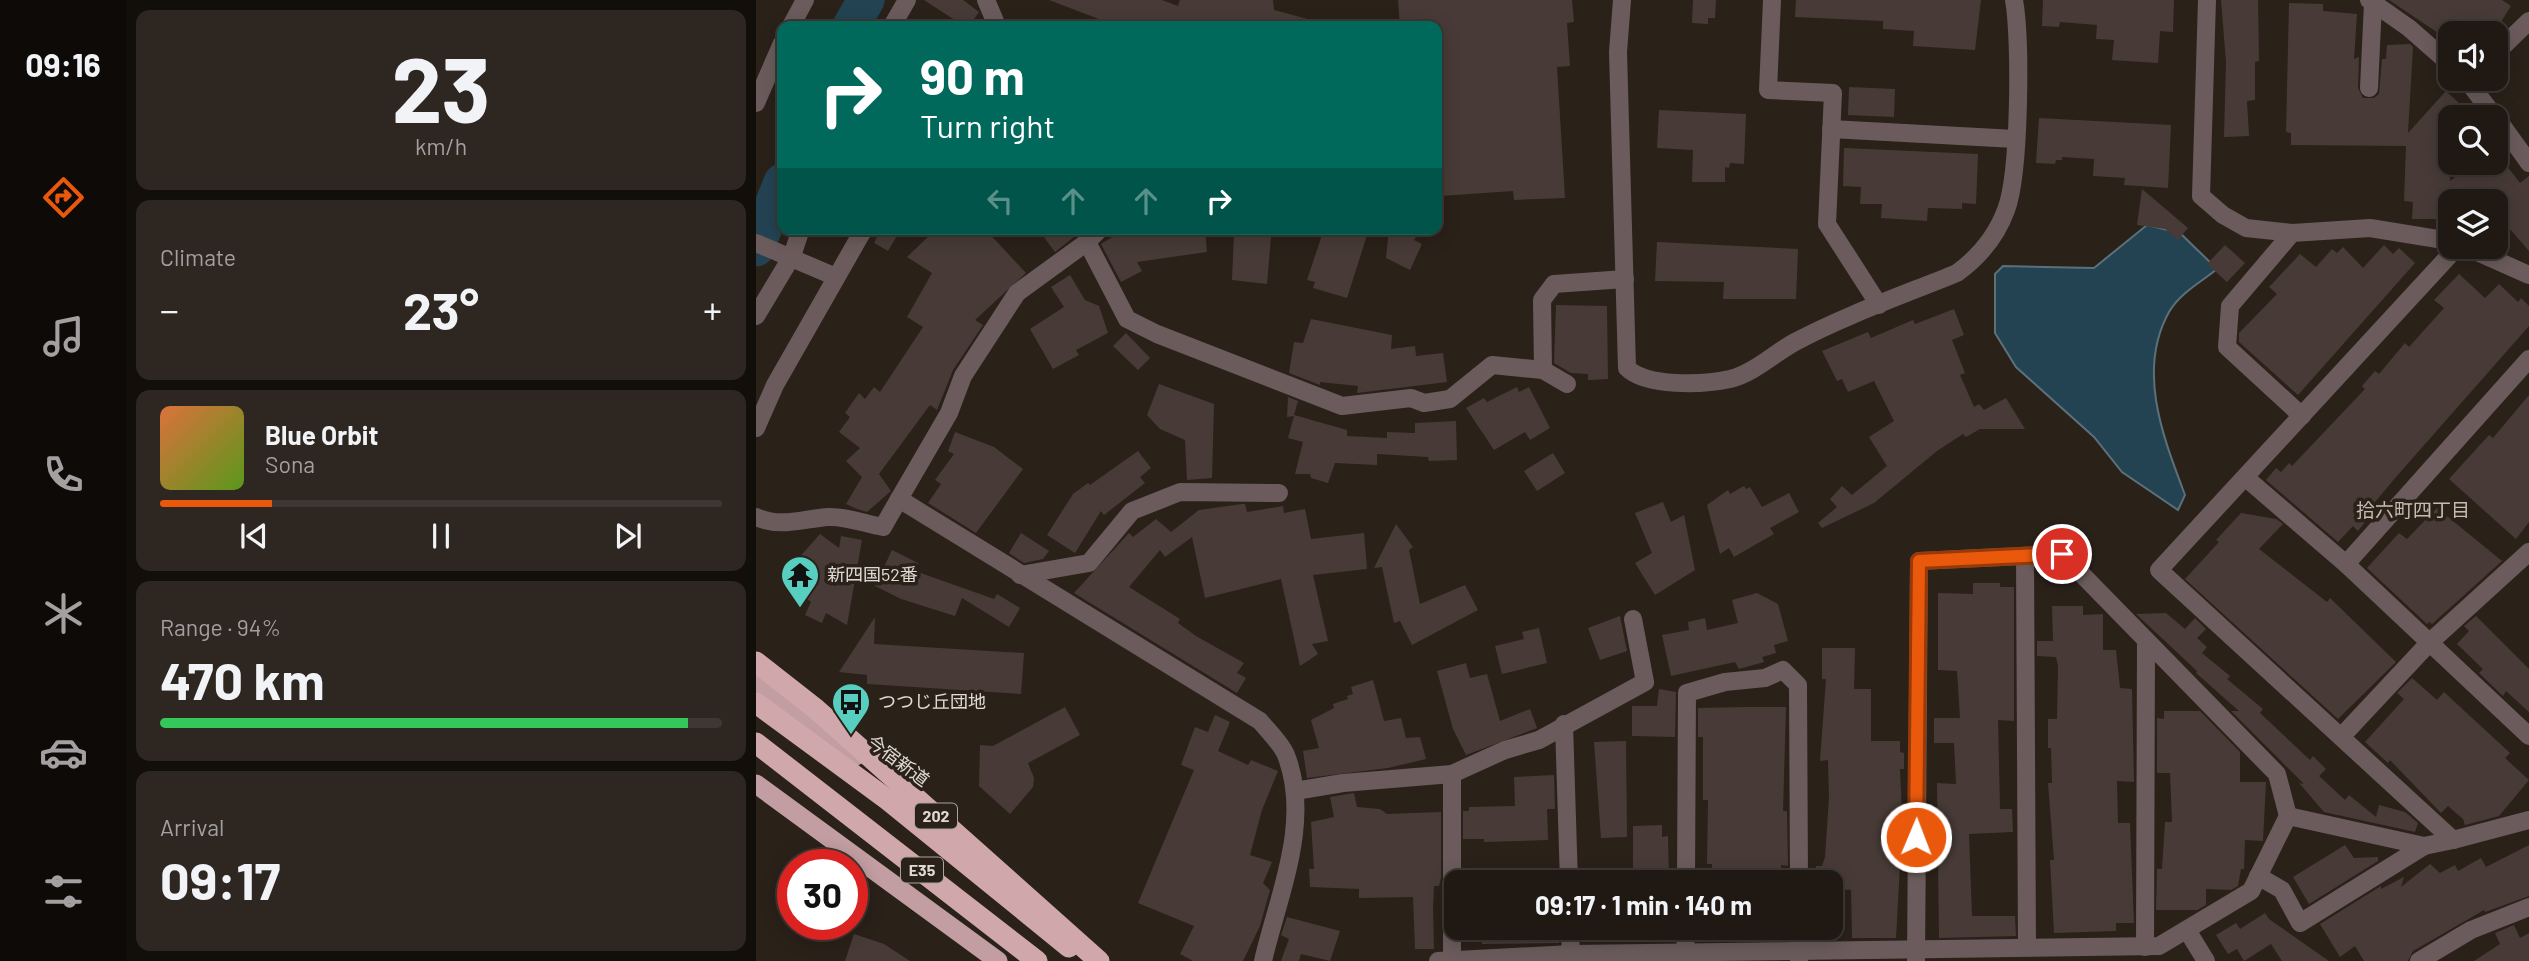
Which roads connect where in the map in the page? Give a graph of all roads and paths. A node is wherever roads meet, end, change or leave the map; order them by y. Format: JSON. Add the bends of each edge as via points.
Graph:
{"nodes":[{"id":1,"x":805,"y":0,"type":"edge"},
{"id":2,"x":907,"y":0,"type":"edge"},
{"id":3,"x":986,"y":0,"type":"edge"},
{"id":4,"x":1622,"y":0,"type":"edge"},
{"id":5,"x":1772,"y":0,"type":"edge"},
{"id":6,"x":2014,"y":0,"type":"edge"},
{"id":7,"x":2207,"y":0,"type":"edge"},
{"id":8,"x":2371,"y":1,"type":"edge"},
{"id":9,"x":794,"y":21,"type":"edge"},
{"id":10,"x":895,"y":21,"type":"edge"},
{"id":11,"x":990,"y":21,"type":"edge"},
{"id":12,"x":2529,"y":21,"type":"edge"},
{"id":13,"x":2508,"y":41,"type":"edge"},
{"id":14,"x":2438,"y":53,"type":"edge"},
{"id":15,"x":777,"y":55,"type":"edge"},
{"id":16,"x":2369,"y":88,"type":"dead end"},
{"id":17,"x":756,"y":103,"type":"edge"},
{"id":18,"x":1831,"y":129,"type":"junction"},
{"id":19,"x":2508,"y":135,"type":"edge"},
{"id":20,"x":2015,"y":139,"type":"junction"},
{"id":21,"x":2529,"y":163,"type":"edge"},
{"id":22,"x":2292,"y":233,"type":"junction"},
{"id":23,"x":799,"y":235,"type":"edge"},
{"id":24,"x":860,"y":235,"type":"edge"},
{"id":25,"x":1093,"y":236,"type":"edge"},
{"id":26,"x":2438,"y":239,"type":"edge"},
{"id":27,"x":756,"y":243,"type":"edge"},
{"id":28,"x":792,"y":256,"type":"junction"},
{"id":29,"x":2446,"y":259,"type":"edge"},
{"id":30,"x":2493,"y":259,"type":"edge"},
{"id":31,"x":2529,"y":275,"type":"edge"},
{"id":32,"x":836,"y":277,"type":"junction"},
{"id":33,"x":1625,"y":279,"type":"junction"},
{"id":34,"x":1878,"y":305,"type":"junction"},
{"id":35,"x":756,"y":316,"type":"edge"},
{"id":36,"x":2529,"y":359,"type":"edge"},
{"id":37,"x":1543,"y":370,"type":"junction"},
{"id":38,"x":1567,"y":384,"type":"dead end"},
{"id":39,"x":2302,"y":416,"type":"junction"},
{"id":40,"x":756,"y":428,"type":"edge"},
{"id":41,"x":2246,"y":478,"type":"junction"},
{"id":42,"x":1279,"y":493,"type":"dead end"},
{"id":43,"x":900,"y":499,"type":"junction"},
{"id":44,"x":756,"y":517,"type":"edge"},
{"id":45,"x":2529,"y":552,"type":"edge"},
{"id":46,"x":2025,"y":556,"type":"junction"},
{"id":47,"x":2346,"y":564,"type":"junction"},
{"id":48,"x":1020,"y":575,"type":"junction"},
{"id":49,"x":1633,"y":619,"type":"dead end"},
{"id":50,"x":2146,"y":641,"type":"junction"},
{"id":51,"x":2429,"y":643,"type":"junction"},
{"id":52,"x":756,"y":662,"type":"edge"},
{"id":53,"x":756,"y":681,"type":"edge"},
{"id":54,"x":756,"y":704,"type":"edge"},
{"id":55,"x":1564,"y":724,"type":"junction"},
{"id":56,"x":2529,"y":736,"type":"edge"},
{"id":57,"x":2341,"y":737,"type":"junction"},
{"id":58,"x":756,"y":743,"type":"edge"},
{"id":59,"x":1452,"y":774,"type":"junction"},
{"id":60,"x":756,"y":784,"type":"edge"},
{"id":61,"x":1295,"y":791,"type":"junction"},
{"id":62,"x":2288,"y":816,"type":"junction"},
{"id":63,"x":2529,"y":820,"type":"edge"},
{"id":64,"x":2453,"y":840,"type":"junction"},
{"id":65,"x":2424,"y":846,"type":"junction"},
{"id":66,"x":1569,"y":870,"type":"edge"},
{"id":67,"x":1686,"y":870,"type":"edge"},
{"id":68,"x":1799,"y":870,"type":"edge"},
{"id":69,"x":2258,"y":876,"type":"junction"},
{"id":70,"x":2529,"y":907,"type":"edge"},
{"id":71,"x":2187,"y":930,"type":"junction"},
{"id":72,"x":1570,"y":940,"type":"edge"},
{"id":73,"x":2027,"y":947,"type":"junction"},
{"id":74,"x":2145,"y":947,"type":"junction"},
{"id":75,"x":2089,"y":954,"type":"edge"},
{"id":76,"x":1915,"y":955,"type":"edge"},
{"id":77,"x":1799,"y":956,"type":"edge"},
{"id":78,"x":1685,"y":957,"type":"edge"},
{"id":79,"x":1571,"y":958,"type":"edge"},
{"id":80,"x":1447,"y":960,"type":"edge"},
{"id":81,"x":998,"y":961,"type":"edge"},
{"id":82,"x":1037,"y":961,"type":"edge"},
{"id":83,"x":1087,"y":961,"type":"edge"},
{"id":84,"x":1099,"y":961,"type":"edge"},
{"id":85,"x":1108,"y":961,"type":"edge"},
{"id":86,"x":1264,"y":961,"type":"edge"},
{"id":87,"x":2206,"y":961,"type":"edge"},
{"id":88,"x":2419,"y":961,"type":"edge"}],
"edges":[{"from":1,"to":9,"type":"street"},
{"from":2,"to":10,"type":"street"},
{"from":3,"to":11,"type":"street"},
{"from":4,"to":33,"type":"street","via":[[1618,52]]},
{"from":5,"to":18,"type":"street","via":[[1768,90],[1833,93]]},
{"from":6,"to":20,"type":"street"},
{"from":7,"to":22,"type":"street","via":[[2201,196],[2246,228]]},
{"from":8,"to":14,"type":"street"},
{"from":8,"to":16,"type":"street"},
{"from":12,"to":13,"type":"street"},
{"from":15,"to":17,"type":"street"},
{"from":18,"to":20,"type":"street"},
{"from":18,"to":34,"type":"street","via":[[1827,224]]},
{"from":19,"to":21,"type":"street"},
{"from":20,"to":34,"type":"street","via":[[2006,211],[1975,260],[1957,273]]},
{"from":22,"to":26,"type":"street","via":[[2370,228]]},
{"from":22,"to":39,"type":"street","via":[[2230,306],[2227,347]]},
{"from":23,"to":28,"type":"street"},
{"from":24,"to":32,"type":"street"},
{"from":25,"to":37,"type":"street","via":[[1127,319],[1342,406],[1411,398],[1424,402],[1450,399],[1492,365]]},
{"from":25,"to":43,"type":"street","via":[[1017,293],[963,376],[949,413]]},
{"from":27,"to":28,"type":"street"},
{"from":28,"to":32,"type":"street"},
{"from":28,"to":35,"type":"street"},
{"from":29,"to":39,"type":"street"},
{"from":30,"to":31,"type":"street"},
{"from":32,"to":40,"type":"street"},
{"from":33,"to":34,"type":"street","via":[[1627,368],[1636,377],[1670,383],[1745,374],[1794,342]]},
{"from":33,"to":37,"type":"street","via":[[1554,284],[1542,300]]},
{"from":36,"to":47,"type":"street"},
{"from":37,"to":38,"type":"street"},
{"from":39,"to":41,"type":"street"},
{"from":41,"to":47,"type":"street"},
{"from":41,"to":57,"type":"street","via":[[2159,570]]},
{"from":42,"to":48,"type":"street","via":[[1180,492],[1132,511],[1089,564]]},
{"from":43,"to":44,"type":"street","via":[[883,527],[830,517],[769,523]]},
{"from":43,"to":48,"type":"street"},
{"from":45,"to":51,"type":"street"},
{"from":46,"to":50,"type":"street","via":[[2062,554]]},
{"from":46,"to":73,"type":"street"},
{"from":46,"to":76,"type":"street","via":[[1919,561]]},
{"from":47,"to":51,"type":"street"},
{"from":48,"to":61,"type":"street","via":[[1260,721],[1286,754]]},
{"from":49,"to":55,"type":"street","via":[[1644,682]]},
{"from":50,"to":62,"type":"street","via":[[2277,774]]},
{"from":50,"to":74,"type":"street"},
{"from":51,"to":56,"type":"street"},
{"from":51,"to":57,"type":"street"},
{"from":52,"to":84,"type":"highway","bridge":true,"via":[[816,709]]},
{"from":53,"to":85,"type":"highway","name":"今宿新道","number":"202","via":[[973,844]]},
{"from":54,"to":83,"type":"highway","number":"E35","via":[[888,800]]},
{"from":55,"to":59,"type":"street","via":[[1539,740]]},
{"from":55,"to":66,"type":"street"},
{"from":57,"to":64,"type":"street"},
{"from":58,"to":82,"type":"highway","number":"E35"},
{"from":59,"to":61,"type":"street"},
{"from":59,"to":80,"type":"street"},
{"from":60,"to":81,"type":"highway"},
{"from":61,"to":86,"type":"street","via":[[1288,875]]},
{"from":62,"to":65,"type":"street"},
{"from":62,"to":69,"type":"street"},
{"from":63,"to":64,"type":"street"},
{"from":64,"to":65,"type":"street"},
{"from":65,"to":69,"type":"street","via":[[2300,923],[2282,890]]},
{"from":67,"to":68,"type":"street","via":[[1687,693],[1725,682],[1765,678],[1783,670],[1798,685]]},
{"from":69,"to":71,"type":"street","via":[[2250,891]]},
{"from":70,"to":88,"type":"street","via":[[2471,930]]},
{"from":71,"to":74,"type":"street","via":[[2159,946]]},
{"from":71,"to":87,"type":"street"},
{"from":72,"to":79,"type":"street"},
{"from":73,"to":75,"type":"street"},
{"from":73,"to":76,"type":"street"},
{"from":74,"to":75,"type":"street"},
{"from":76,"to":77,"type":"street"},
{"from":77,"to":78,"type":"street"},
{"from":78,"to":79,"type":"street"},
{"from":79,"to":80,"type":"street"}]}
